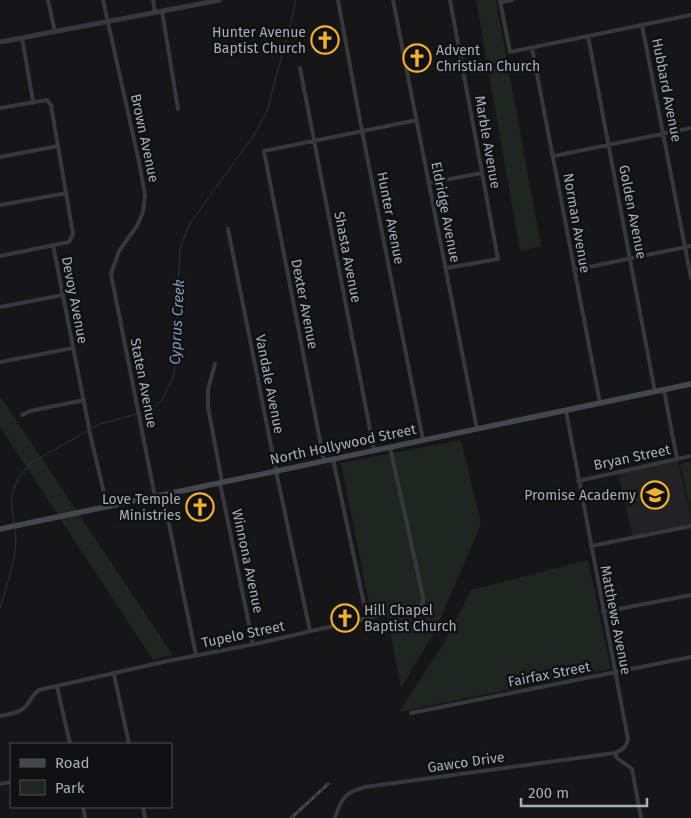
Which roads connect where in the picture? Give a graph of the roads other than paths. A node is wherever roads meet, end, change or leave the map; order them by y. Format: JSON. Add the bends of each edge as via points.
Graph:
{"nodes":[{"id":1,"x":48,"y":0,"type":"edge"},
{"id":2,"x":103,"y":0,"type":"edge"},
{"id":3,"x":153,"y":0,"type":"edge"},
{"id":4,"x":220,"y":0,"type":"edge"},
{"id":5,"x":338,"y":0,"type":"edge"},
{"id":6,"x":393,"y":0,"type":"edge"},
{"id":7,"x":450,"y":0,"type":"edge"},
{"id":8,"x":512,"y":0,"type":"edge"},
{"id":9,"x":212,"y":1,"type":"edge"},
{"id":10,"x":500,"y":1,"type":"edge"},
{"id":11,"x":162,"y":11,"type":"junction"},
{"id":12,"x":155,"y":12,"type":"junction"},
{"id":13,"x":691,"y":15,"type":"edge"},
{"id":14,"x":107,"y":21,"type":"junction"},
{"id":15,"x":642,"y":25,"type":"junction"},
{"id":16,"x":54,"y":32,"type":"junction"},
{"id":17,"x":588,"y":36,"type":"junction"},
{"id":18,"x":22,"y":38,"type":"junction"},
{"id":19,"x":0,"y":42,"type":"edge"},
{"id":20,"x":532,"y":48,"type":"junction"},
{"id":21,"x":300,"y":68,"type":"dead end"},
{"id":22,"x":33,"y":102,"type":"junction"},
{"id":23,"x":0,"y":108,"type":"edge"},
{"id":24,"x":178,"y":109,"type":"dead end"},
{"id":25,"x":416,"y":120,"type":"junction"},
{"id":26,"x":691,"y":128,"type":"edge"},
{"id":27,"x":362,"y":131,"type":"junction"},
{"id":28,"x":664,"y":134,"type":"junction"},
{"id":29,"x":314,"y":140,"type":"junction"},
{"id":30,"x":58,"y":146,"type":"junction"},
{"id":31,"x":608,"y":146,"type":"junction"},
{"id":32,"x":554,"y":156,"type":"junction"},
{"id":33,"x":0,"y":157,"type":"edge"},
{"id":34,"x":482,"y":173,"type":"junction"},
{"id":35,"x":428,"y":183,"type":"junction"},
{"id":36,"x":66,"y":193,"type":"junction"},
{"id":37,"x":0,"y":205,"type":"edge"},
{"id":38,"x":228,"y":229,"type":"dead end"},
{"id":39,"x":53,"y":245,"type":"junction"},
{"id":40,"x":691,"y":246,"type":"edge"},
{"id":41,"x":685,"y":247,"type":"junction"},
{"id":42,"x":0,"y":256,"type":"edge"},
{"id":43,"x":631,"y":259,"type":"junction"},
{"id":44,"x":446,"y":268,"type":"junction"},
{"id":45,"x":574,"y":270,"type":"junction"},
{"id":46,"x":111,"y":274,"type":"joint"},
{"id":47,"x":691,"y":278,"type":"edge"},
{"id":48,"x":63,"y":294,"type":"junction"},
{"id":49,"x":0,"y":307,"type":"edge"},
{"id":50,"x":73,"y":348,"type":"junction"},
{"id":51,"x":0,"y":362,"type":"edge"},
{"id":52,"x":215,"y":364,"type":"dead end"},
{"id":53,"x":691,"y":384,"type":"edge"},
{"id":54,"x":664,"y":390,"type":"junction"},
{"id":55,"x":655,"y":392,"type":"junction"},
{"id":56,"x":84,"y":400,"type":"junction"},
{"id":57,"x":600,"y":403,"type":"junction"},
{"id":58,"x":566,"y":411,"type":"junction"},
{"id":59,"x":22,"y":416,"type":"dead end"},
{"id":60,"x":477,"y":429,"type":"junction"},
{"id":61,"x":424,"y":440,"type":"junction"},
{"id":62,"x":390,"y":447,"type":"junction"},
{"id":63,"x":374,"y":450,"type":"junction"},
{"id":64,"x":691,"y":456,"type":"edge"},
{"id":65,"x":333,"y":459,"type":"junction"},
{"id":66,"x":678,"y":459,"type":"junction"},
{"id":67,"x":324,"y":461,"type":"junction"},
{"id":68,"x":276,"y":471,"type":"junction"},
{"id":69,"x":578,"y":481,"type":"junction"},
{"id":70,"x":221,"y":483,"type":"junction"},
{"id":71,"x":163,"y":495,"type":"junction"},
{"id":72,"x":155,"y":497,"type":"junction"},
{"id":73,"x":106,"y":506,"type":"junction"},
{"id":74,"x":691,"y":526,"type":"edge"},
{"id":75,"x":0,"y":529,"type":"edge"},
{"id":76,"x":591,"y":546,"type":"junction"},
{"id":77,"x":691,"y":595,"type":"edge"},
{"id":78,"x":603,"y":612,"type":"junction"},
{"id":79,"x":368,"y":618,"type":"junction"},
{"id":80,"x":310,"y":631,"type":"junction"},
{"id":81,"x":253,"y":644,"type":"junction"},
{"id":82,"x":196,"y":655,"type":"junction"},
{"id":83,"x":691,"y":657,"type":"edge"},
{"id":84,"x":615,"y":673,"type":"junction"},
{"id":85,"x":114,"y":674,"type":"junction"},
{"id":86,"x":58,"y":686,"type":"junction"},
{"id":87,"x":411,"y":713,"type":"dead end"},
{"id":88,"x":0,"y":716,"type":"edge"},
{"id":89,"x":70,"y":743,"type":"edge"},
{"id":90,"x":129,"y":743,"type":"edge"},
{"id":91,"x":615,"y":753,"type":"junction"},
{"id":92,"x":335,"y":818,"type":"edge"},
{"id":93,"x":641,"y":818,"type":"edge"}],
"edges":[{"from":1,"to":16,"type":"street"},
{"from":2,"to":14,"type":"street","name":"Brown Avenue"},
{"from":3,"to":12,"type":"street"},
{"from":4,"to":9,"type":"street"},
{"from":5,"to":27,"type":"street","name":"Hunter Avenue"},
{"from":6,"to":25,"type":"street","name":"Eldridge Avenue"},
{"from":7,"to":34,"type":"street","name":"Marble Avenue"},
{"from":8,"to":10,"type":"street"},
{"from":9,"to":11,"type":"street"},
{"from":10,"to":20,"type":"street","via":[[510,52]]},
{"from":11,"to":12,"type":"street"},
{"from":11,"to":24,"type":"street"},
{"from":12,"to":14,"type":"street"},
{"from":13,"to":15,"type":"street"},
{"from":14,"to":16,"type":"street"},
{"from":14,"to":46,"type":"street","name":"Brown Avenue","via":[[145,195],[137,226],[119,251]]},
{"from":15,"to":17,"type":"street"},
{"from":15,"to":28,"type":"street","name":"Hubbard Avenue"},
{"from":16,"to":18,"type":"street"},
{"from":17,"to":20,"type":"street"},
{"from":17,"to":31,"type":"street","name":"Golden Avenue"},
{"from":18,"to":19,"type":"street"},
{"from":18,"to":22,"type":"street"},
{"from":20,"to":32,"type":"street","name":"Norman Avenue"},
{"from":21,"to":29,"type":"street","name":"Shasta Avenue"},
{"from":22,"to":23,"type":"street"},
{"from":22,"to":30,"type":"street","name":"Devoy Avenue","via":[[47,100],[51,105]]},
{"from":25,"to":27,"type":"street"},
{"from":25,"to":35,"type":"street","name":"Eldridge Avenue"},
{"from":26,"to":28,"type":"street"},
{"from":27,"to":29,"type":"street"},
{"from":27,"to":61,"type":"street","name":"Hunter Avenue"},
{"from":28,"to":31,"type":"street"},
{"from":28,"to":41,"type":"street","name":"Hubbard Avenue"},
{"from":29,"to":63,"type":"street","name":"Shasta Avenue"},
{"from":29,"to":67,"type":"street","name":"Dexter Avenue","via":[[264,151]]},
{"from":30,"to":33,"type":"street"},
{"from":30,"to":36,"type":"street","name":"Devoy Avenue"},
{"from":31,"to":32,"type":"street"},
{"from":31,"to":43,"type":"street","name":"Golden Avenue"},
{"from":32,"to":45,"type":"street","name":"Norman Avenue"},
{"from":34,"to":35,"type":"street"},
{"from":34,"to":44,"type":"street","name":"Marble Avenue","via":[[498,259]]},
{"from":35,"to":44,"type":"street","name":"Eldridge Avenue"},
{"from":36,"to":37,"type":"street"},
{"from":36,"to":39,"type":"street","name":"Devoy Avenue","via":[[73,234],[69,242]]},
{"from":38,"to":68,"type":"street","name":"Vandale Avenue"},
{"from":39,"to":42,"type":"street"},
{"from":39,"to":48,"type":"street","name":"Devoy Avenue"},
{"from":40,"to":41,"type":"street"},
{"from":41,"to":43,"type":"street"},
{"from":41,"to":47,"type":"street","name":"Hubbard Avenue"},
{"from":43,"to":45,"type":"street"},
{"from":43,"to":55,"type":"street","name":"Golden Avenue"},
{"from":44,"to":60,"type":"street","name":"Eldridge Avenue"},
{"from":45,"to":57,"type":"street","name":"Norman Avenue"},
{"from":46,"to":72,"type":"street","name":"Staten Avenue"},
{"from":48,"to":49,"type":"street"},
{"from":48,"to":50,"type":"street","name":"Devoy Avenue"},
{"from":50,"to":51,"type":"street"},
{"from":50,"to":56,"type":"street","name":"Devoy Avenue"},
{"from":52,"to":70,"type":"street","name":"Winnona Avenue","via":[[208,389],[208,407]]},
{"from":53,"to":54,"type":"main road","name":"North Hollywood Street"},
{"from":54,"to":55,"type":"main road","name":"North Hollywood Street"},
{"from":54,"to":66,"type":"street"},
{"from":55,"to":57,"type":"main road","name":"North Hollywood Street"},
{"from":56,"to":59,"type":"street","via":[[30,411]]},
{"from":56,"to":73,"type":"street","name":"Devoy Avenue"},
{"from":57,"to":58,"type":"main road","name":"North Hollywood Street"},
{"from":58,"to":60,"type":"main road","name":"North Hollywood Street"},
{"from":58,"to":69,"type":"street","name":"Matthews Avenue"},
{"from":60,"to":61,"type":"main road","name":"North Hollywood Street"},
{"from":61,"to":62,"type":"main road","name":"North Hollywood Street"},
{"from":62,"to":63,"type":"main road","name":"North Hollywood Street"},
{"from":62,"to":79,"type":"street","name":"Tupelo Street","via":[[422,602],[418,607]]},
{"from":63,"to":65,"type":"main road","name":"North Hollywood Street"},
{"from":64,"to":66,"type":"street","name":"Bryan Street"},
{"from":65,"to":67,"type":"main road","name":"North Hollywood Street"},
{"from":65,"to":79,"type":"street"},
{"from":66,"to":69,"type":"street","name":"Bryan Street"},
{"from":67,"to":68,"type":"main road","name":"North Hollywood Street"},
{"from":68,"to":70,"type":"main road","name":"North Hollywood Street"},
{"from":68,"to":80,"type":"street","name":"Vandale Avenue"},
{"from":69,"to":76,"type":"street","name":"Matthews Avenue"},
{"from":70,"to":71,"type":"main road","name":"North Hollywood Street"},
{"from":70,"to":81,"type":"street","name":"Winnona Avenue"},
{"from":71,"to":72,"type":"main road","name":"North Hollywood Street"},
{"from":71,"to":82,"type":"street"},
{"from":72,"to":73,"type":"main road","name":"North Hollywood Street"},
{"from":73,"to":75,"type":"main road","name":"North Hollywood Street"},
{"from":74,"to":76,"type":"street"},
{"from":76,"to":78,"type":"street","name":"Matthews Avenue"},
{"from":77,"to":78,"type":"street"},
{"from":78,"to":84,"type":"street","name":"Matthews Avenue"},
{"from":79,"to":80,"type":"street","name":"Tupelo Street"},
{"from":80,"to":81,"type":"street","name":"Tupelo Street"},
{"from":81,"to":82,"type":"street","name":"Tupelo Street"},
{"from":82,"to":85,"type":"street","name":"Tupelo Street"},
{"from":83,"to":84,"type":"street","name":"Fairfax Street"},
{"from":84,"to":87,"type":"street","name":"Fairfax Street"},
{"from":84,"to":91,"type":"street","name":"Matthews Avenue","via":[[628,739],[627,746]]},
{"from":85,"to":86,"type":"street","name":"Tupelo Street"},
{"from":85,"to":90,"type":"street"},
{"from":86,"to":88,"type":"street","name":"Tupelo Street","via":[[39,690],[24,708]]},
{"from":86,"to":89,"type":"street"},
{"from":91,"to":92,"type":"street","name":"Gawco Drive","via":[[351,790]]},
{"from":91,"to":93,"type":"street","via":[[620,761],[632,768]]}]}
